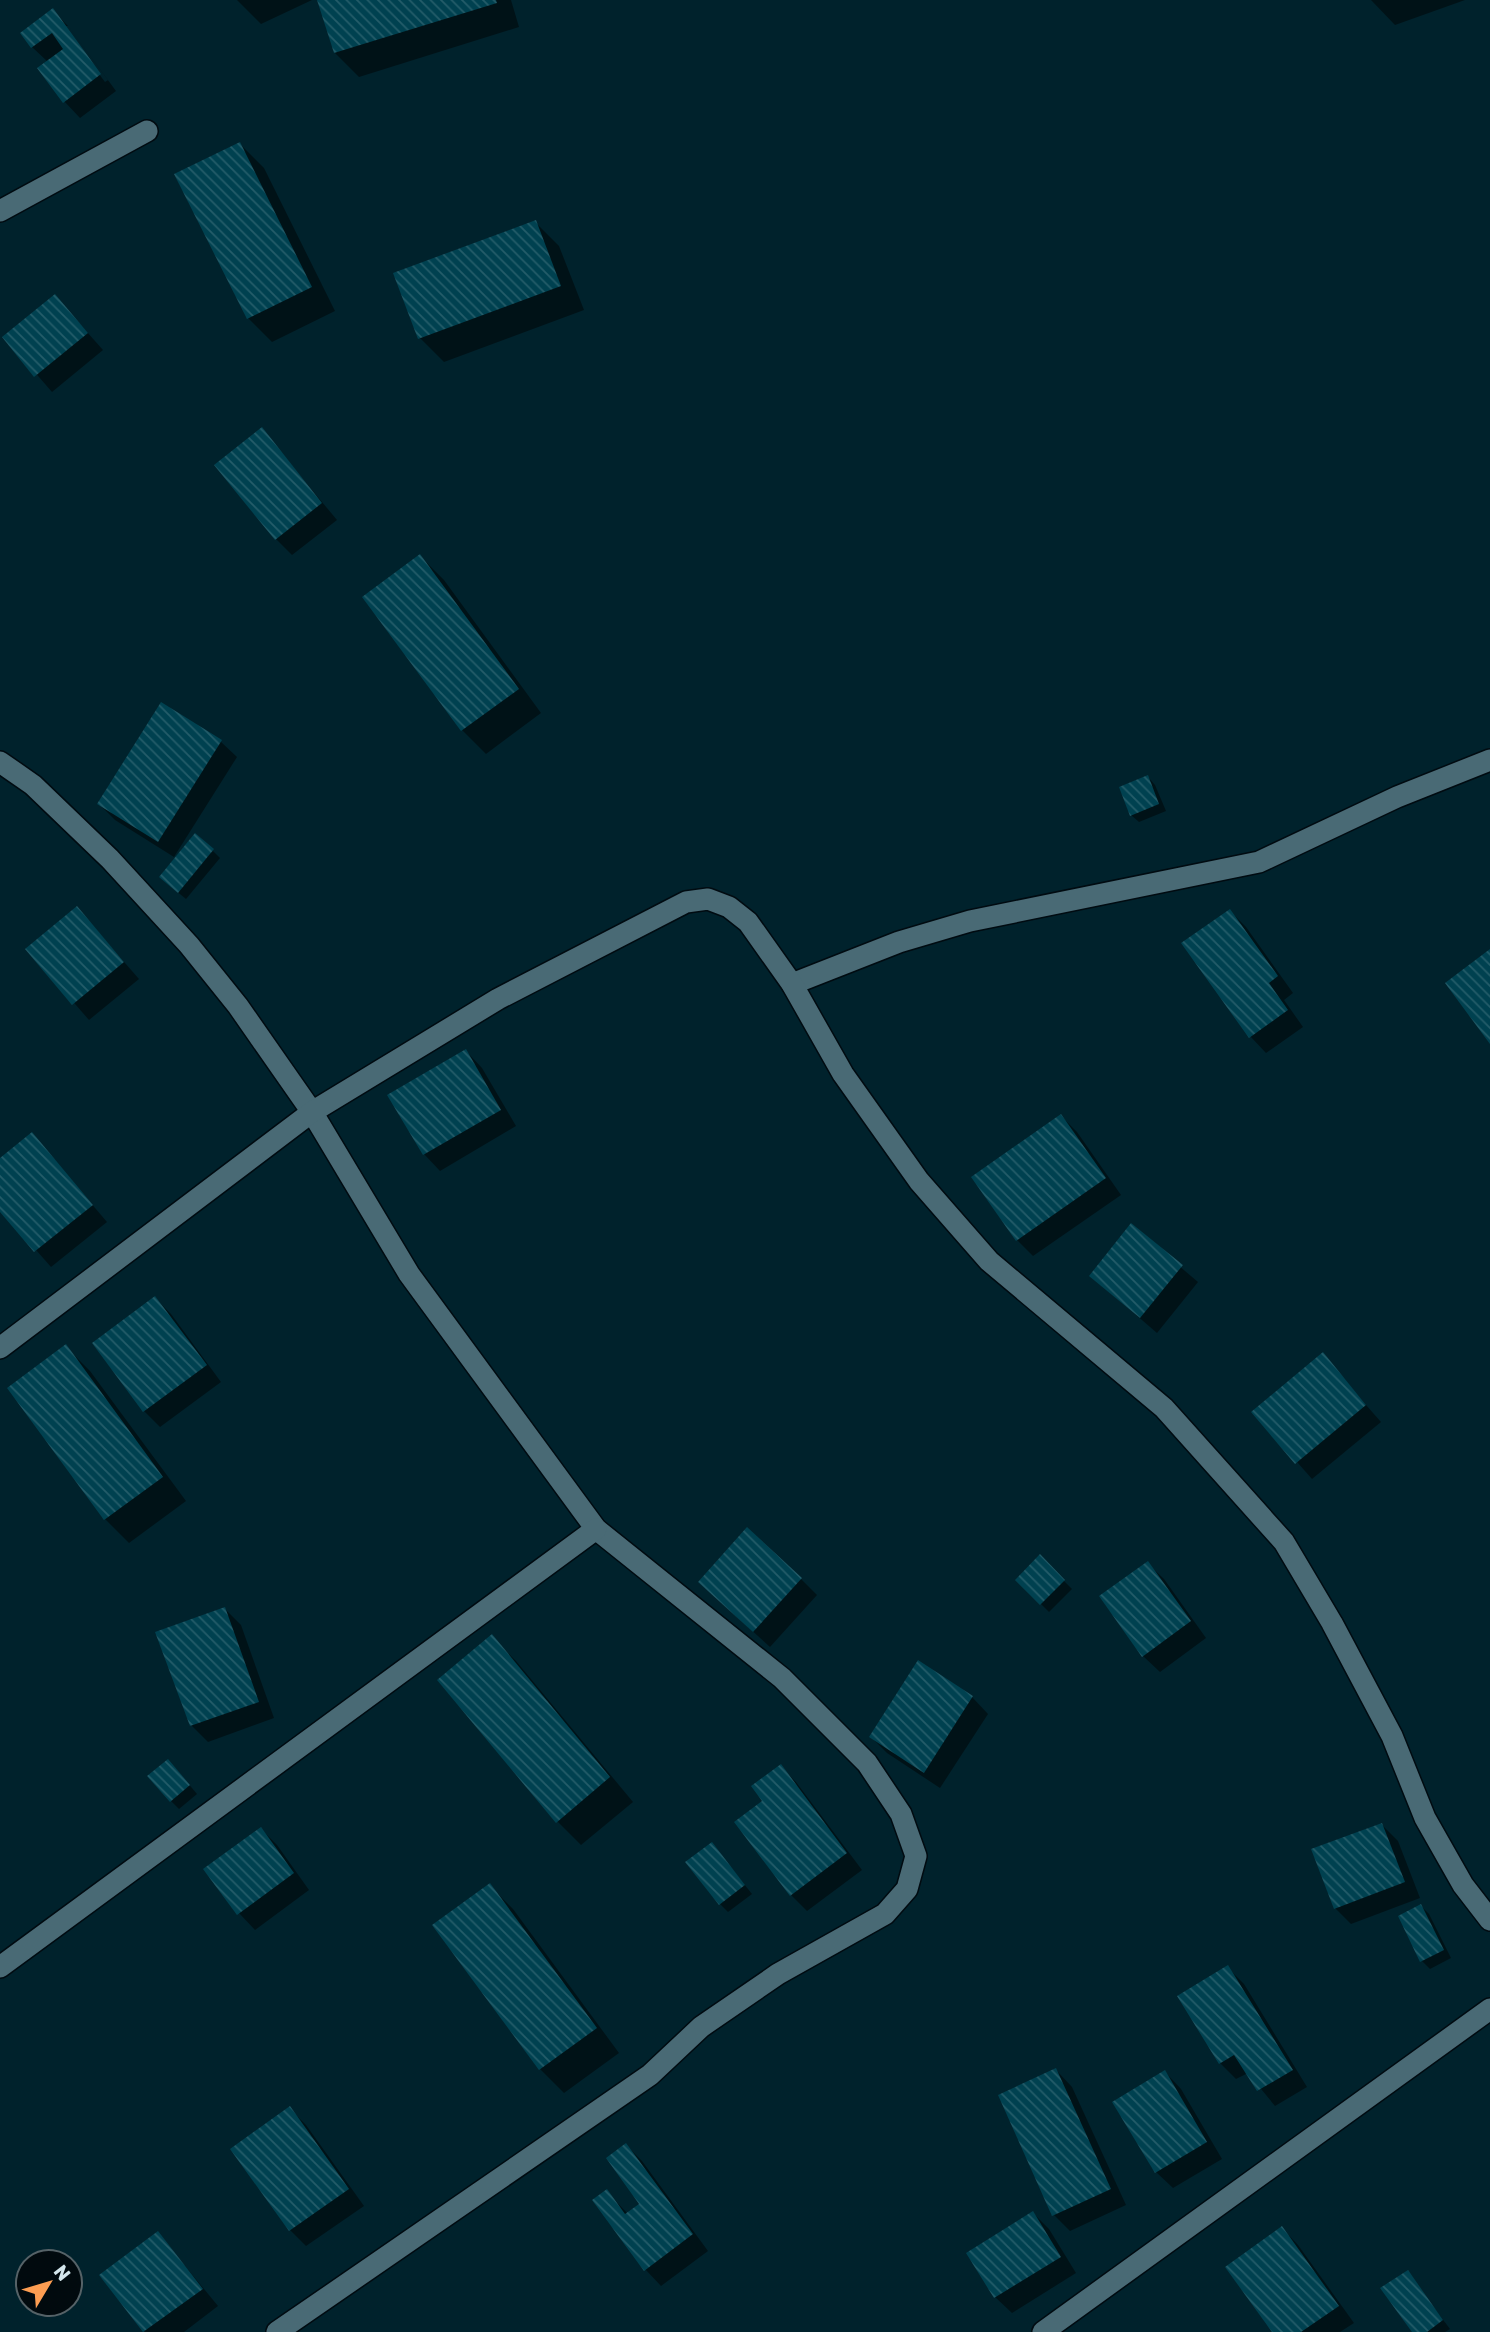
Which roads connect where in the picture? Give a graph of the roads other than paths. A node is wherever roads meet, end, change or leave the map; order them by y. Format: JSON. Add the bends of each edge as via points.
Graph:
{"nodes":[{"id":1,"x":148,"y":131,"type":"dead end"},
{"id":2,"x":0,"y":211,"type":"edge"},
{"id":3,"x":1490,"y":760,"type":"edge"},
{"id":4,"x":0,"y":762,"type":"edge"},
{"id":5,"x":792,"y":984,"type":"junction"},
{"id":6,"x":312,"y":1112,"type":"junction"},
{"id":7,"x":0,"y":1348,"type":"edge"},
{"id":8,"x":596,"y":1529,"type":"junction"},
{"id":9,"x":1490,"y":1920,"type":"edge"},
{"id":10,"x":0,"y":1967,"type":"edge"},
{"id":11,"x":1490,"y":2009,"type":"edge"},
{"id":12,"x":277,"y":2332,"type":"edge"},
{"id":13,"x":1043,"y":2332,"type":"edge"}],
"edges":[{"from":1,"to":2,"type":"street"},
{"from":3,"to":5,"type":"street","via":[[1397,797],[1259,862],[970,922],[900,942]]},
{"from":4,"to":6,"type":"street","via":[[33,785],[110,859],[189,945]]},
{"from":5,"to":6,"type":"street","via":[[748,922],[729,907],[708,898],[687,902],[498,999]]},
{"from":5,"to":9,"type":"street","via":[[858,1095],[919,1181],[989,1261],[1164,1408],[1284,1542],[1392,1736],[1425,1818],[1463,1885]]},
{"from":6,"to":7,"type":"street"},
{"from":6,"to":8,"type":"street","via":[[409,1274]]},
{"from":8,"to":10,"type":"street"},
{"from":8,"to":12,"type":"street","via":[[782,1678],[867,1763],[901,1814],[916,1857],[907,1889],[885,1914],[778,1974],[701,2027],[650,2075]]},
{"from":11,"to":13,"type":"street"}]}
